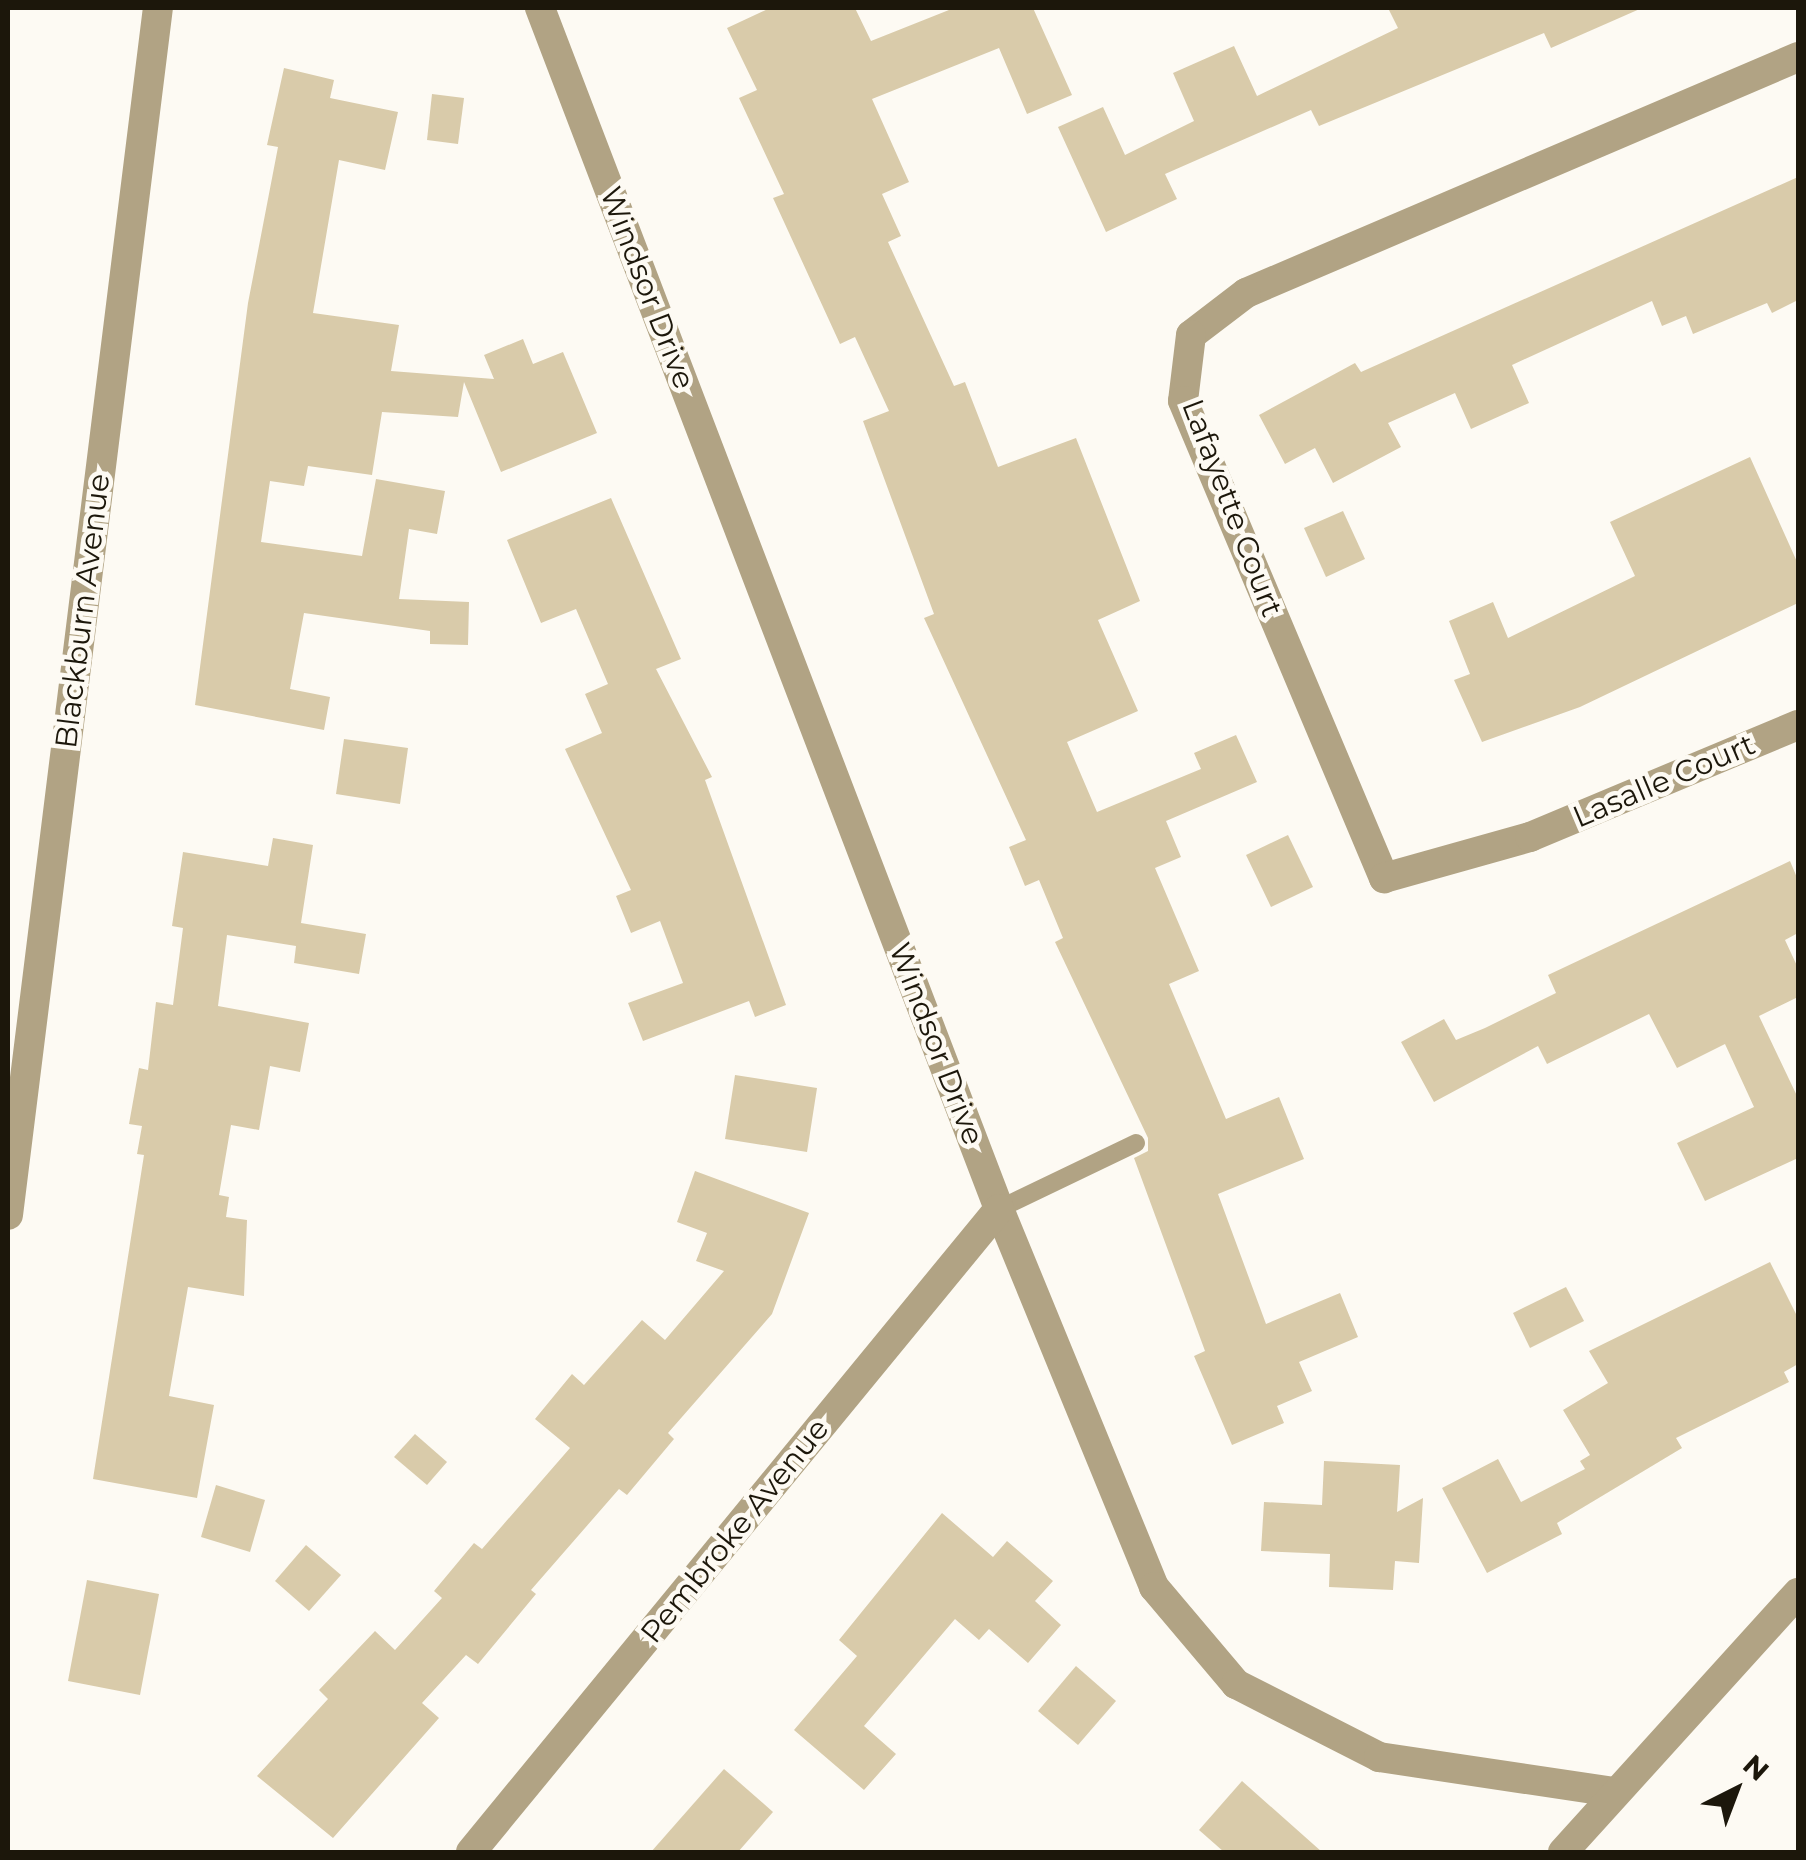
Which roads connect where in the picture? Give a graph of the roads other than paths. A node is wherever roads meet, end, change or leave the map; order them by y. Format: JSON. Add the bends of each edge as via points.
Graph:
{"nodes":[{"id":1,"x":158,"y":8,"type":"edge"},
{"id":2,"x":540,"y":8,"type":"edge"},
{"id":3,"x":1798,"y":57,"type":"edge"},
{"id":4,"x":1798,"y":725,"type":"edge"},
{"id":5,"x":1530,"y":837,"type":"joint"},
{"id":6,"x":1136,"y":1142,"type":"dead end"},
{"id":7,"x":999,"y":1209,"type":"junction"},
{"id":8,"x":8,"y":1216,"type":"edge"},
{"id":9,"x":1798,"y":1592,"type":"edge"},
{"id":10,"x":1614,"y":1792,"type":"junction"},
{"id":11,"x":471,"y":1852,"type":"edge"},
{"id":12,"x":1564,"y":1852,"type":"edge"}],
"edges":[{"from":1,"to":8,"type":"street","name":"Blackburn Avenue"},
{"from":2,"to":7,"type":"street","name":"Windsor Drive"},
{"from":3,"to":5,"type":"street","name":"Lafayette Court","via":[[1246,294],[1191,335],[1183,401],[1384,878]]},
{"from":4,"to":5,"type":"street","name":"Lasalle Court"},
{"from":6,"to":7,"type":"lane"},
{"from":7,"to":10,"type":"street","name":"Windsor Drive","via":[[1154,1588],[1236,1684],[1378,1757]]},
{"from":7,"to":11,"type":"street","name":"Pembroke Avenue"},
{"from":9,"to":10,"type":"street"},
{"from":10,"to":12,"type":"street"}]}
